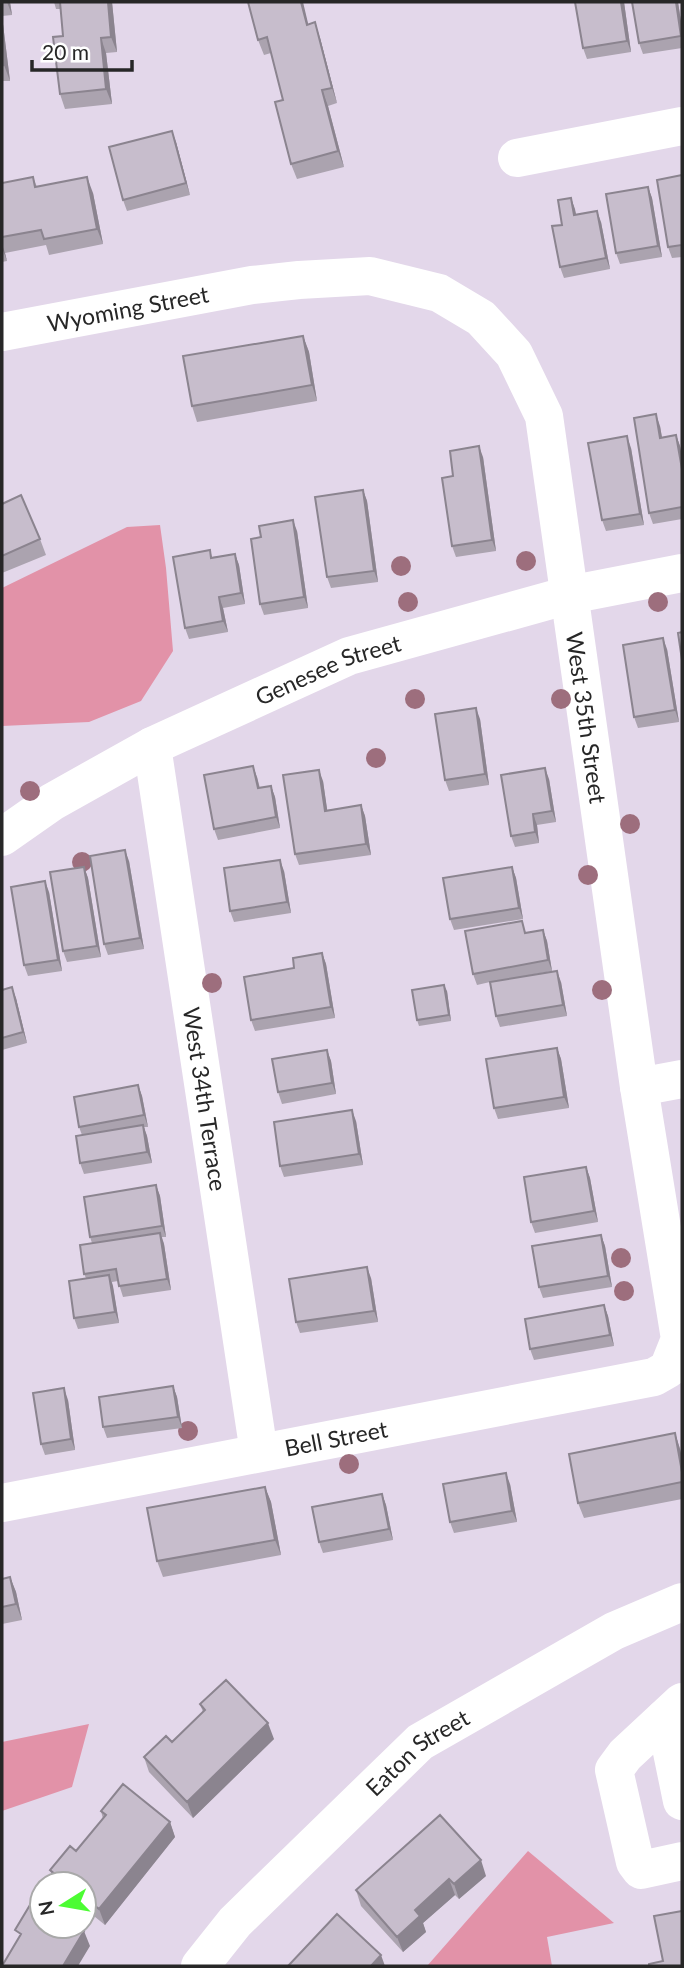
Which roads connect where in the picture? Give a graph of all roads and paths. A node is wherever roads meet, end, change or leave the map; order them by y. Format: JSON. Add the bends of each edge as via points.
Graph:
{"nodes":[{"id":1,"x":682,"y":126,"type":"edge"},
{"id":2,"x":517,"y":158,"type":"dead end"},
{"id":3,"x":253,"y":285,"type":"joint"},
{"id":4,"x":2,"y":332,"type":"edge"},
{"id":5,"x":682,"y":573,"type":"edge"},
{"id":6,"x":569,"y":595,"type":"junction"},
{"id":7,"x":152,"y":746,"type":"junction"},
{"id":8,"x":2,"y":837,"type":"edge"},
{"id":9,"x":682,"y":1079,"type":"edge"},
{"id":10,"x":639,"y":1087,"type":"junction"},
{"id":11,"x":668,"y":1369,"type":"joint"},
{"id":12,"x":259,"y":1453,"type":"junction"},
{"id":13,"x":2,"y":1503,"type":"edge"},
{"id":14,"x":682,"y":1602,"type":"edge"},
{"id":15,"x":673,"y":1710,"type":"edge"},
{"id":16,"x":682,"y":1801,"type":"edge"},
{"id":17,"x":682,"y":1861,"type":"edge"},
{"id":18,"x":200,"y":1966,"type":"edge"}],
"edges":[{"from":1,"to":2,"type":"street"},
{"from":3,"to":4,"type":"street","name":"Wyoming Street"},
{"from":3,"to":6,"type":"street","name":"West 35th Street","via":[[369,276],[439,293],[481,318],[514,354],[544,416]]},
{"from":5,"to":6,"type":"street","name":"Genesee Street"},
{"from":6,"to":7,"type":"street","name":"Genesee Street","via":[[349,656]]},
{"from":6,"to":10,"type":"street","name":"West 35th Street"},
{"from":7,"to":8,"type":"street","name":"Genesee Street","via":[[52,802]]},
{"from":7,"to":12,"type":"street","name":"West 34th Terrace"},
{"from":9,"to":10,"type":"street"},
{"from":10,"to":11,"type":"street","name":"West 35th Street","via":[[680,1339]]},
{"from":11,"to":12,"type":"street","name":"Bell Street","via":[[654,1377]]},
{"from":12,"to":13,"type":"street","name":"Bell Street"},
{"from":14,"to":18,"type":"street","name":"Eaton Street","via":[[614,1631],[420,1742],[235,1922]]},
{"from":15,"to":16,"type":"street"},
{"from":15,"to":17,"type":"street","via":[[614,1770],[635,1862],[641,1870]]}]}
